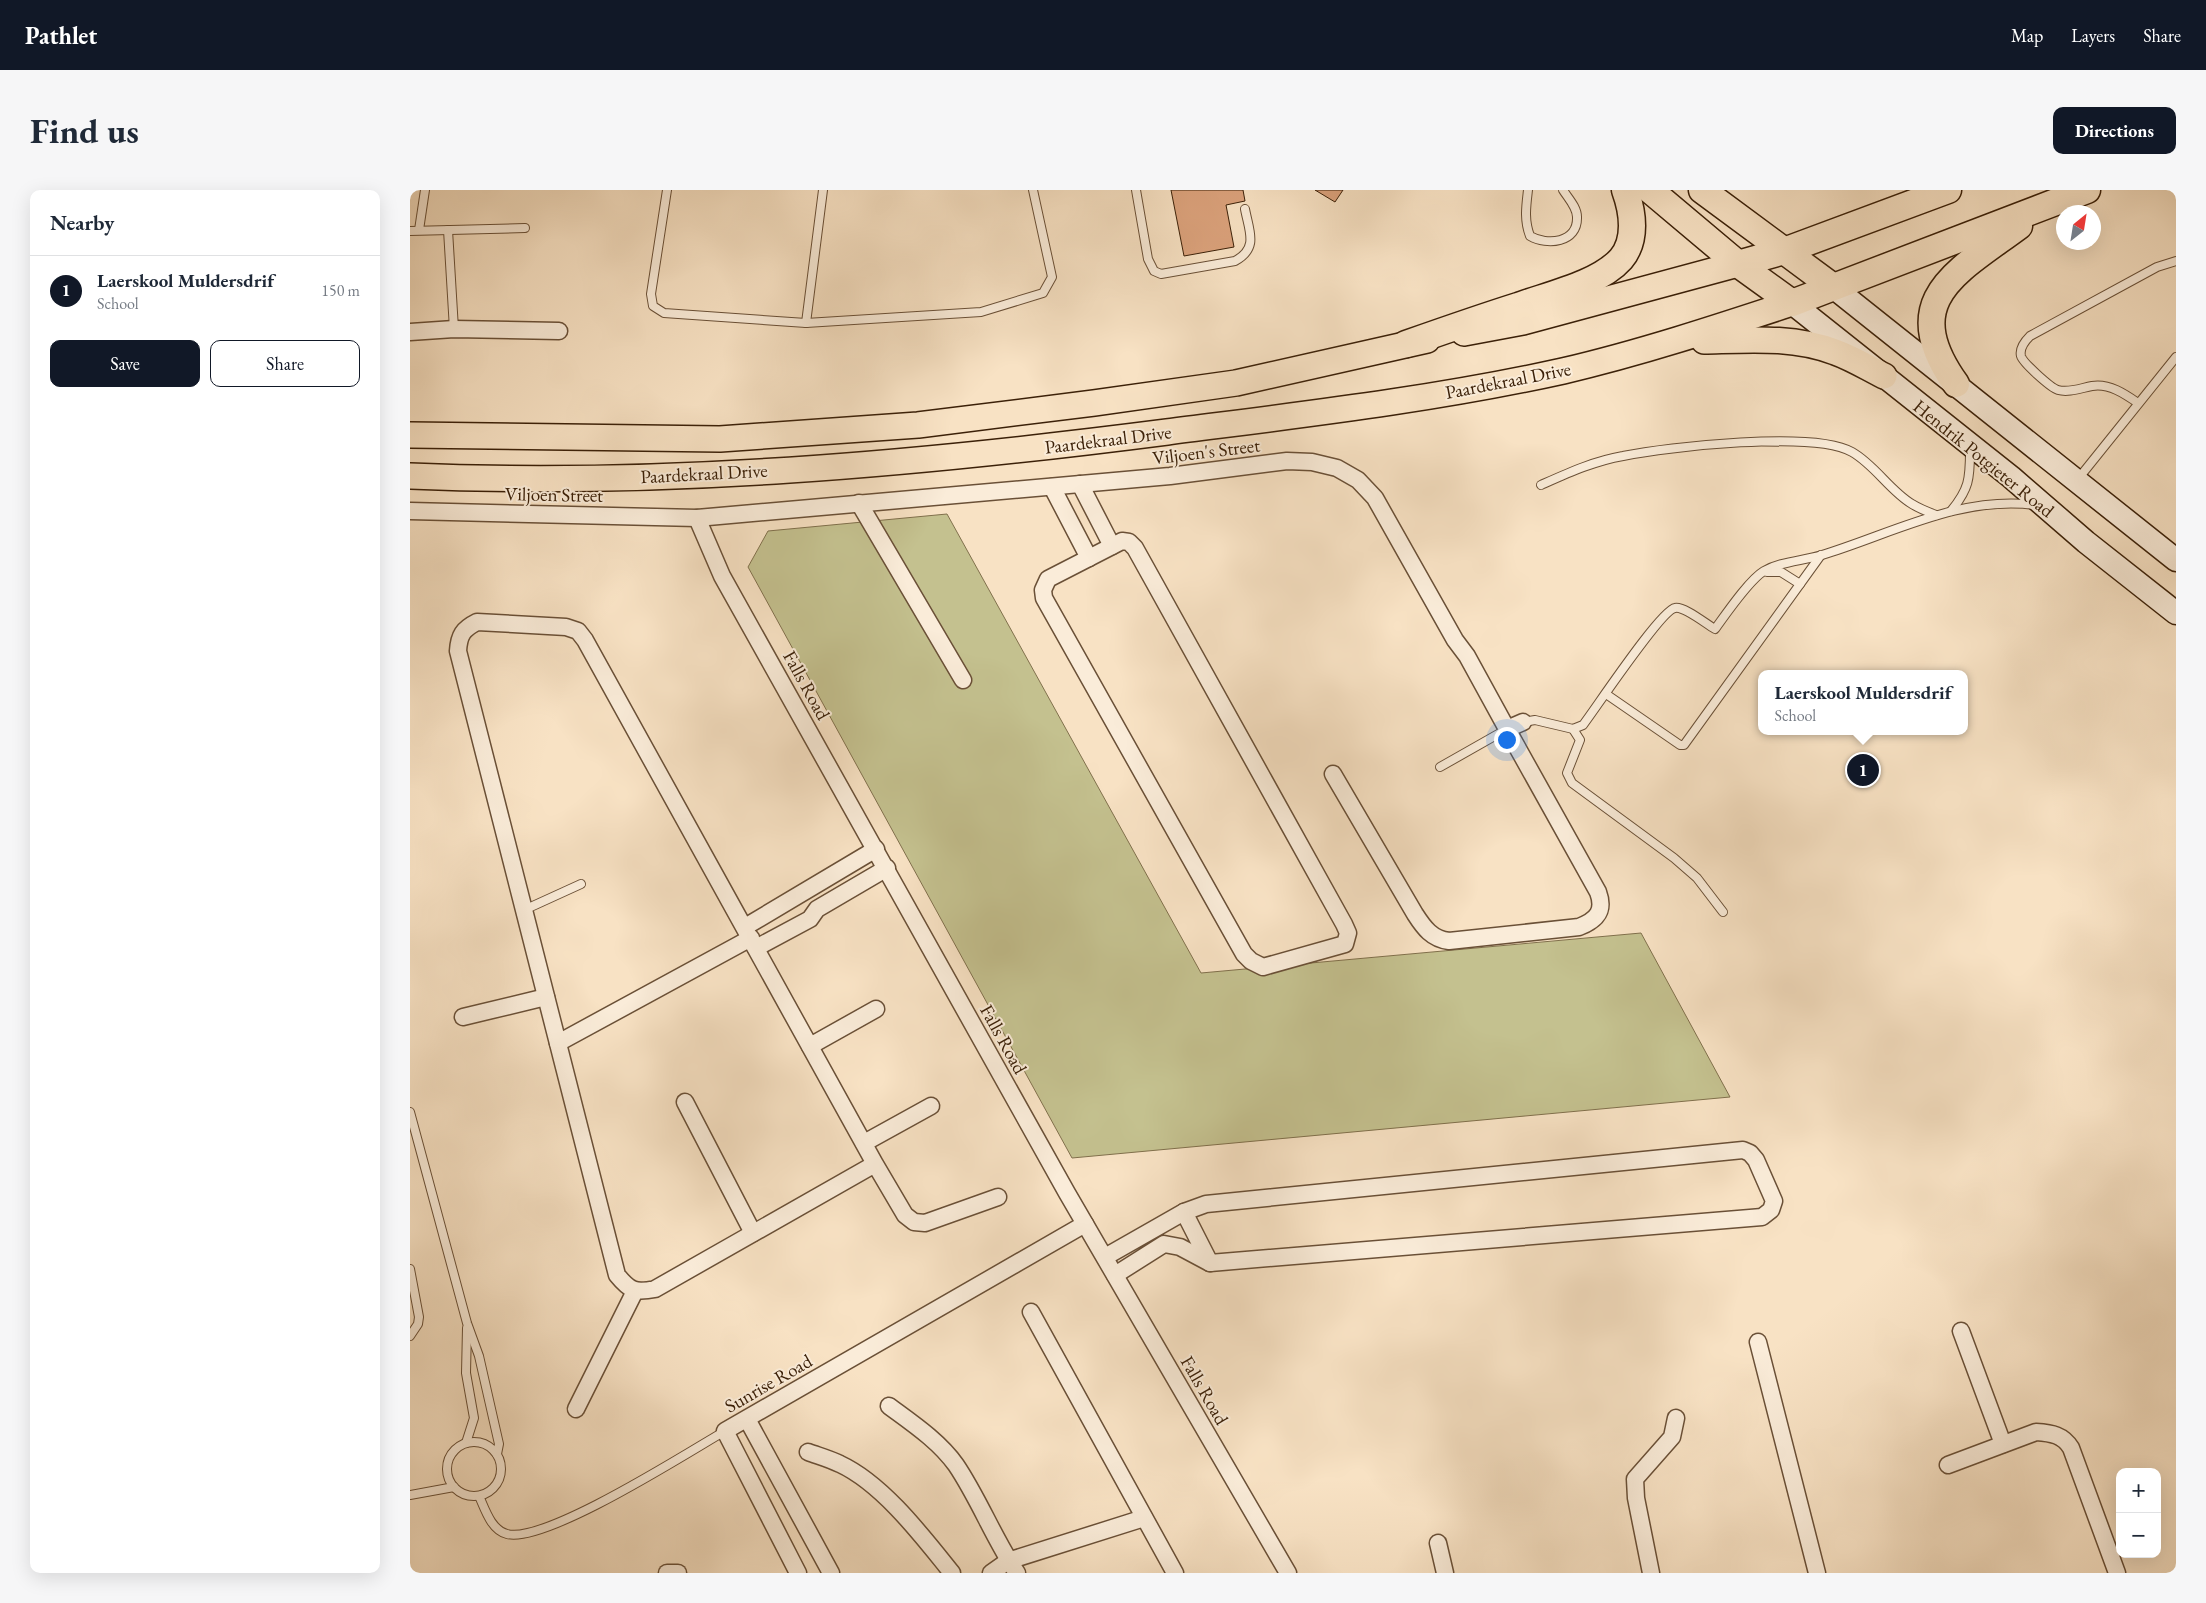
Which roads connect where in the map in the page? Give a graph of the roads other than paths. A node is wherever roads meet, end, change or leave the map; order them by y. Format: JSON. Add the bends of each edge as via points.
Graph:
{"nodes":[{"id":1,"x":425,"y":190,"type":"edge"},
{"id":2,"x":667,"y":190,"type":"edge"},
{"id":3,"x":823,"y":190,"type":"edge"},
{"id":4,"x":1033,"y":190,"type":"edge"},
{"id":5,"x":1136,"y":190,"type":"edge"},
{"id":6,"x":1528,"y":190,"type":"edge"},
{"id":7,"x":1562,"y":190,"type":"edge"},
{"id":8,"x":1625,"y":190,"type":"edge"},
{"id":9,"x":1650,"y":190,"type":"edge"},
{"id":10,"x":1702,"y":190,"type":"edge"},
{"id":11,"x":1948,"y":190,"type":"edge"},
{"id":12,"x":2087,"y":190,"type":"edge"},
{"id":13,"x":2044,"y":207,"type":"junction"},
{"id":14,"x":1245,"y":209,"type":"dead end"},
{"id":15,"x":525,"y":228,"type":"dead end"},
{"id":16,"x":419,"y":230,"type":"junction"},
{"id":17,"x":448,"y":230,"type":"junction"},
{"id":18,"x":410,"y":231,"type":"edge"},
{"id":19,"x":1784,"y":251,"type":"junction"},
{"id":20,"x":2176,"y":261,"type":"edge"},
{"id":21,"x":1738,"y":264,"type":"junction"},
{"id":22,"x":1832,"y":286,"type":"junction"},
{"id":23,"x":1792,"y":303,"type":"junction"},
{"id":24,"x":806,"y":323,"type":"junction"},
{"id":25,"x":454,"y":329,"type":"junction"},
{"id":26,"x":559,"y":331,"type":"dead end"},
{"id":27,"x":410,"y":332,"type":"edge"},
{"id":28,"x":1671,"y":342,"type":"junction"},
{"id":29,"x":1406,"y":344,"type":"junction"},
{"id":30,"x":2176,"y":357,"type":"edge"},
{"id":31,"x":1884,"y":376,"type":"junction"},
{"id":32,"x":1956,"y":384,"type":"junction"},
{"id":33,"x":2138,"y":403,"type":"junction"},
{"id":34,"x":410,"y":436,"type":"edge"},
{"id":35,"x":720,"y":439,"type":"junction"},
{"id":36,"x":1971,"y":445,"type":"junction"},
{"id":37,"x":410,"y":448,"type":"edge"},
{"id":38,"x":410,"y":476,"type":"edge"},
{"id":39,"x":2076,"y":480,"type":"junction"},
{"id":40,"x":1080,"y":484,"type":"junction"},
{"id":41,"x":1541,"y":485,"type":"dead end"},
{"id":42,"x":1052,"y":487,"type":"junction"},
{"id":43,"x":859,"y":503,"type":"junction"},
{"id":44,"x":2044,"y":506,"type":"junction"},
{"id":45,"x":410,"y":511,"type":"edge"},
{"id":46,"x":1951,"y":511,"type":"junction"},
{"id":47,"x":1936,"y":515,"type":"junction"},
{"id":48,"x":697,"y":518,"type":"junction"},
{"id":49,"x":1112,"y":546,"type":"junction"},
{"id":50,"x":1821,"y":555,"type":"junction"},
{"id":51,"x":1089,"y":558,"type":"junction"},
{"id":52,"x":2176,"y":560,"type":"edge"},
{"id":53,"x":1762,"y":572,"type":"junction"},
{"id":54,"x":1800,"y":584,"type":"junction"},
{"id":55,"x":2176,"y":613,"type":"edge"},
{"id":56,"x":963,"y":680,"type":"dead end"},
{"id":57,"x":1606,"y":694,"type":"junction"},
{"id":58,"x":1523,"y":722,"type":"joint"},
{"id":59,"x":1507,"y":729,"type":"junction"},
{"id":60,"x":1573,"y":729,"type":"junction"},
{"id":61,"x":1440,"y":767,"type":"dead end"},
{"id":62,"x":1333,"y":774,"type":"dead end"},
{"id":63,"x":876,"y":849,"type":"junction"},
{"id":64,"x":886,"y":868,"type":"junction"},
{"id":65,"x":581,"y":884,"type":"dead end"},
{"id":66,"x":806,"y":889,"type":"junction"},
{"id":67,"x":818,"y":908,"type":"junction"},
{"id":68,"x":524,"y":910,"type":"junction"},
{"id":69,"x":1723,"y":912,"type":"dead end"},
{"id":70,"x":750,"y":937,"type":"junction"},
{"id":71,"x":546,"y":997,"type":"junction"},
{"id":72,"x":876,"y":1009,"type":"dead end"},
{"id":73,"x":463,"y":1017,"type":"dead end"},
{"id":74,"x":558,"y":1042,"type":"junction"},
{"id":75,"x":810,"y":1046,"type":"junction"},
{"id":76,"x":685,"y":1102,"type":"dead end"},
{"id":77,"x":931,"y":1106,"type":"dead end"},
{"id":78,"x":410,"y":1112,"type":"edge"},
{"id":79,"x":864,"y":1143,"type":"junction"},
{"id":80,"x":875,"y":1164,"type":"junction"},
{"id":81,"x":998,"y":1197,"type":"dead end"},
{"id":82,"x":1184,"y":1212,"type":"junction"},
{"id":83,"x":1086,"y":1224,"type":"junction"},
{"id":84,"x":753,"y":1233,"type":"junction"},
{"id":85,"x":1136,"y":1239,"type":"junction"},
{"id":86,"x":1144,"y":1256,"type":"junction"},
{"id":87,"x":1105,"y":1257,"type":"junction"},
{"id":88,"x":1210,"y":1263,"type":"junction"},
{"id":89,"x":410,"y":1268,"type":"edge"},
{"id":90,"x":1115,"y":1275,"type":"junction"},
{"id":91,"x":635,"y":1291,"type":"junction"},
{"id":92,"x":1031,"y":1312,"type":"dead end"},
{"id":93,"x":467,"y":1323,"type":"junction"},
{"id":94,"x":1961,"y":1331,"type":"dead end"},
{"id":95,"x":410,"y":1336,"type":"edge"},
{"id":96,"x":1758,"y":1342,"type":"dead end"},
{"id":97,"x":889,"y":1406,"type":"dead end"},
{"id":98,"x":576,"y":1409,"type":"dead end"},
{"id":99,"x":1676,"y":1418,"type":"dead end"},
{"id":100,"x":747,"y":1419,"type":"junction"},
{"id":101,"x":725,"y":1431,"type":"junction"},
{"id":102,"x":466,"y":1443,"type":"junction"},
{"id":103,"x":2003,"y":1444,"type":"junction"},
{"id":104,"x":808,"y":1452,"type":"dead end"},
{"id":105,"x":497,"y":1454,"type":"junction"},
{"id":106,"x":1948,"y":1465,"type":"dead end"},
{"id":107,"x":454,"y":1487,"type":"junction"},
{"id":108,"x":410,"y":1495,"type":"edge"},
{"id":109,"x":479,"y":1496,"type":"junction"},
{"id":110,"x":1144,"y":1518,"type":"junction"},
{"id":111,"x":1438,"y":1543,"type":"dead end"},
{"id":112,"x":1012,"y":1567,"type":"edge"},
{"id":113,"x":667,"y":1573,"type":"edge"},
{"id":114,"x":678,"y":1573,"type":"edge"},
{"id":115,"x":798,"y":1573,"type":"edge"},
{"id":116,"x":831,"y":1573,"type":"edge"},
{"id":117,"x":952,"y":1573,"type":"edge"},
{"id":118,"x":991,"y":1573,"type":"edge"},
{"id":119,"x":1175,"y":1573,"type":"edge"},
{"id":120,"x":1288,"y":1573,"type":"edge"},
{"id":121,"x":1445,"y":1573,"type":"edge"},
{"id":122,"x":1651,"y":1573,"type":"edge"},
{"id":123,"x":1817,"y":1573,"type":"edge"},
{"id":124,"x":2117,"y":1573,"type":"edge"}],
"edges":[{"from":1,"to":16,"type":"lane"},
{"from":2,"to":24,"type":"lane","via":[[651,294],[653,306],[664,313]]},
{"from":3,"to":24,"type":"lane"},
{"from":4,"to":24,"type":"lane","via":[[1052,277],[1043,293],[981,312]]},
{"from":5,"to":14,"type":"lane","via":[[1148,259],[1154,271],[1161,274],[1235,262],[1244,256],[1252,241]]},
{"from":6,"to":7,"type":"lane","via":[[1526,225],[1530,236],[1546,242],[1564,240],[1575,229],[1575,208]]},
{"from":8,"to":29,"type":"highway","via":[[1632,216],[1632,236],[1622,258],[1611,268],[1581,284]]},
{"from":9,"to":21,"type":"highway"},
{"from":10,"to":19,"type":"highway"},
{"from":11,"to":19,"type":"highway"},
{"from":12,"to":13,"type":"highway"},
{"from":13,"to":22,"type":"highway"},
{"from":13,"to":32,"type":"highway","via":[[1957,273],[1937,298],[1932,328],[1935,346],[1943,367]]},
{"from":15,"to":17,"type":"lane"},
{"from":16,"to":17,"type":"lane"},
{"from":16,"to":18,"type":"lane"},
{"from":17,"to":25,"type":"lane"},
{"from":19,"to":21,"type":"highway"},
{"from":19,"to":22,"type":"highway"},
{"from":20,"to":33,"type":"lane","via":[[2157,267],[2030,336],[2021,349],[2021,357],[2027,364],[2056,389],[2075,390],[2100,385],[2117,390]]},
{"from":21,"to":23,"type":"highway"},
{"from":21,"to":29,"type":"main road","name":"Paardekraal Drive","via":[[1523,322]]},
{"from":22,"to":23,"type":"highway"},
{"from":22,"to":32,"type":"main road","name":"Hendrik Potgieter Road"},
{"from":23,"to":28,"type":"main road","name":"Paardekraal Drive"},
{"from":23,"to":31,"type":"main road","name":"Hendrik Potgieter Road"},
{"from":25,"to":26,"type":"street"},
{"from":25,"to":27,"type":"street"},
{"from":28,"to":31,"type":"main road","via":[[1776,339],[1802,342],[1836,352]]},
{"from":28,"to":38,"type":"main road","name":"Paardekraal Drive","via":[[1563,370],[1327,413],[926,460],[576,479]]},
{"from":29,"to":35,"type":"main road","name":"Paardekraal Drive","via":[[1236,383],[1094,403],[918,425]]},
{"from":30,"to":33,"type":"lane"},
{"from":31,"to":36,"type":"main road","name":"Hendrik Potgieter Road"},
{"from":32,"to":39,"type":"main road","name":"Hendrik Potgieter Road"},
{"from":33,"to":39,"type":"lane"},
{"from":34,"to":35,"type":"main road","name":"Paardekraal Drive"},
{"from":35,"to":37,"type":"main road","via":[[689,446],[592,449]]},
{"from":36,"to":44,"type":"main road","name":"Hendrik Potgieter Road"},
{"from":36,"to":46,"type":"lane","via":[[1970,473],[1964,494]]},
{"from":39,"to":52,"type":"main road","name":"Hendrik Potgieter Road"},
{"from":40,"to":42,"type":"street","name":"Viljoen's Street"},
{"from":40,"to":49,"type":"street"},
{"from":40,"to":59,"type":"street","name":"Viljoen's Street","via":[[1287,462],[1312,462],[1337,468],[1358,480],[1375,498]]},
{"from":41,"to":47,"type":"lane","via":[[1586,466],[1623,456],[1774,441],[1817,442],[1852,452],[1911,504]]},
{"from":42,"to":43,"type":"street","name":"Viljoen's Street"},
{"from":42,"to":51,"type":"street"},
{"from":43,"to":48,"type":"street","name":"Viljoen's Street"},
{"from":43,"to":56,"type":"street"},
{"from":44,"to":46,"type":"lane","via":[[2000,502]]},
{"from":44,"to":55,"type":"main road","name":"Hendrik Potgieter Road"},
{"from":45,"to":48,"type":"street","name":"Viljoen Street"},
{"from":46,"to":47,"type":"lane"},
{"from":47,"to":50,"type":"lane"},
{"from":48,"to":63,"type":"street","name":"Falls Road","via":[[722,576]]},
{"from":49,"to":51,"type":"street"},
{"from":49,"to":51,"type":"street","via":[[1122,541],[1130,542],[1135,548],[1344,924],[1348,934],[1345,944],[1263,967],[1244,954],[1044,598],[1043,590],[1048,579]]},
{"from":50,"to":53,"type":"lane"},
{"from":50,"to":54,"type":"lane"},
{"from":53,"to":54,"type":"lane","via":[[1781,572]]},
{"from":53,"to":57,"type":"lane","via":[[1714,629],[1682,608],[1669,610]]},
{"from":54,"to":57,"type":"lane","via":[[1683,746]]},
{"from":57,"to":60,"type":"lane","via":[[1583,725]]},
{"from":58,"to":59,"type":"street"},
{"from":58,"to":60,"type":"lane","via":[[1535,720]]},
{"from":59,"to":61,"type":"lane"},
{"from":59,"to":62,"type":"street","name":"Viljoen's Street","via":[[1600,897],[1601,911],[1597,918],[1579,928],[1449,941],[1433,935],[1424,929]]},
{"from":60,"to":69,"type":"lane","via":[[1580,740],[1567,773],[1572,783],[1674,858],[1697,878]]},
{"from":63,"to":64,"type":"street","name":"Falls Road"},
{"from":63,"to":66,"type":"street"},
{"from":64,"to":67,"type":"street"},
{"from":64,"to":83,"type":"street","name":"Falls Road"},
{"from":65,"to":68,"type":"lane"},
{"from":66,"to":67,"type":"street"},
{"from":66,"to":70,"type":"street"},
{"from":67,"to":70,"type":"street","via":[[810,919]]},
{"from":68,"to":70,"type":"street","via":[[458,652],[458,638],[466,628],[478,622],[566,627],[578,631]]},
{"from":68,"to":71,"type":"street"},
{"from":70,"to":74,"type":"street"},
{"from":70,"to":75,"type":"street"},
{"from":71,"to":73,"type":"street"},
{"from":71,"to":74,"type":"street"},
{"from":72,"to":75,"type":"street"},
{"from":74,"to":91,"type":"street","via":[[617,1275]]},
{"from":75,"to":79,"type":"street"},
{"from":76,"to":84,"type":"street"},
{"from":77,"to":79,"type":"street"},
{"from":78,"to":93,"type":"lane"},
{"from":79,"to":80,"type":"street"},
{"from":80,"to":81,"type":"street","via":[[905,1215],[914,1222],[925,1223]]},
{"from":80,"to":84,"type":"street"},
{"from":82,"to":85,"type":"street"},
{"from":82,"to":88,"type":"street"},
{"from":82,"to":88,"type":"street","via":[[1206,1204],[1742,1150],[1756,1160],[1774,1201],[1772,1210],[1762,1217]]},
{"from":83,"to":87,"type":"street","name":"Falls Road"},
{"from":83,"to":100,"type":"street","name":"Sunrise Road"},
{"from":84,"to":91,"type":"street","via":[[655,1289]]},
{"from":85,"to":86,"type":"street"},
{"from":85,"to":87,"type":"street"},
{"from":86,"to":88,"type":"street","via":[[1157,1247],[1169,1245],[1180,1247]]},
{"from":86,"to":90,"type":"street"},
{"from":87,"to":90,"type":"street","name":"Falls Road"},
{"from":89,"to":95,"type":"lane","via":[[419,1317]]},
{"from":90,"to":120,"type":"street","name":"Falls Road"},
{"from":91,"to":98,"type":"street"},
{"from":92,"to":110,"type":"street"},
{"from":93,"to":102,"type":"lane","via":[[466,1373],[474,1418]]},
{"from":93,"to":105,"type":"lane","via":[[480,1356],[499,1444]]},
{"from":94,"to":103,"type":"street"},
{"from":96,"to":123,"type":"street"},
{"from":97,"to":112,"type":"street","via":[[932,1439],[955,1463]]},
{"from":99,"to":122,"type":"street","via":[[1672,1436],[1635,1479]]},
{"from":100,"to":101,"type":"street","name":"Sunrise Road"},
{"from":100,"to":116,"type":"street"},
{"from":101,"to":109,"type":"lane","name":"Sunrise Road","via":[[584,1512],[560,1524],[521,1535],[507,1534],[496,1528]]},
{"from":101,"to":115,"type":"street"},
{"from":102,"to":105,"type":"lane","via":[[484,1443]]},
{"from":102,"to":107,"type":"lane","via":[[452,1454],[448,1462],[449,1480]]},
{"from":103,"to":106,"type":"street"},
{"from":103,"to":124,"type":"street","via":[[2036,1432],[2065,1439]]},
{"from":104,"to":117,"type":"street","via":[[842,1464],[874,1487],[908,1519]]},
{"from":105,"to":109,"type":"lane","via":[[501,1462],[499,1480],[487,1493]]},
{"from":107,"to":108,"type":"lane"},
{"from":107,"to":109,"type":"lane","via":[[470,1496]]},
{"from":110,"to":112,"type":"street"},
{"from":110,"to":119,"type":"street"},
{"from":111,"to":121,"type":"street"},
{"from":112,"to":118,"type":"street"},
{"from":113,"to":114,"type":"street"}]}
